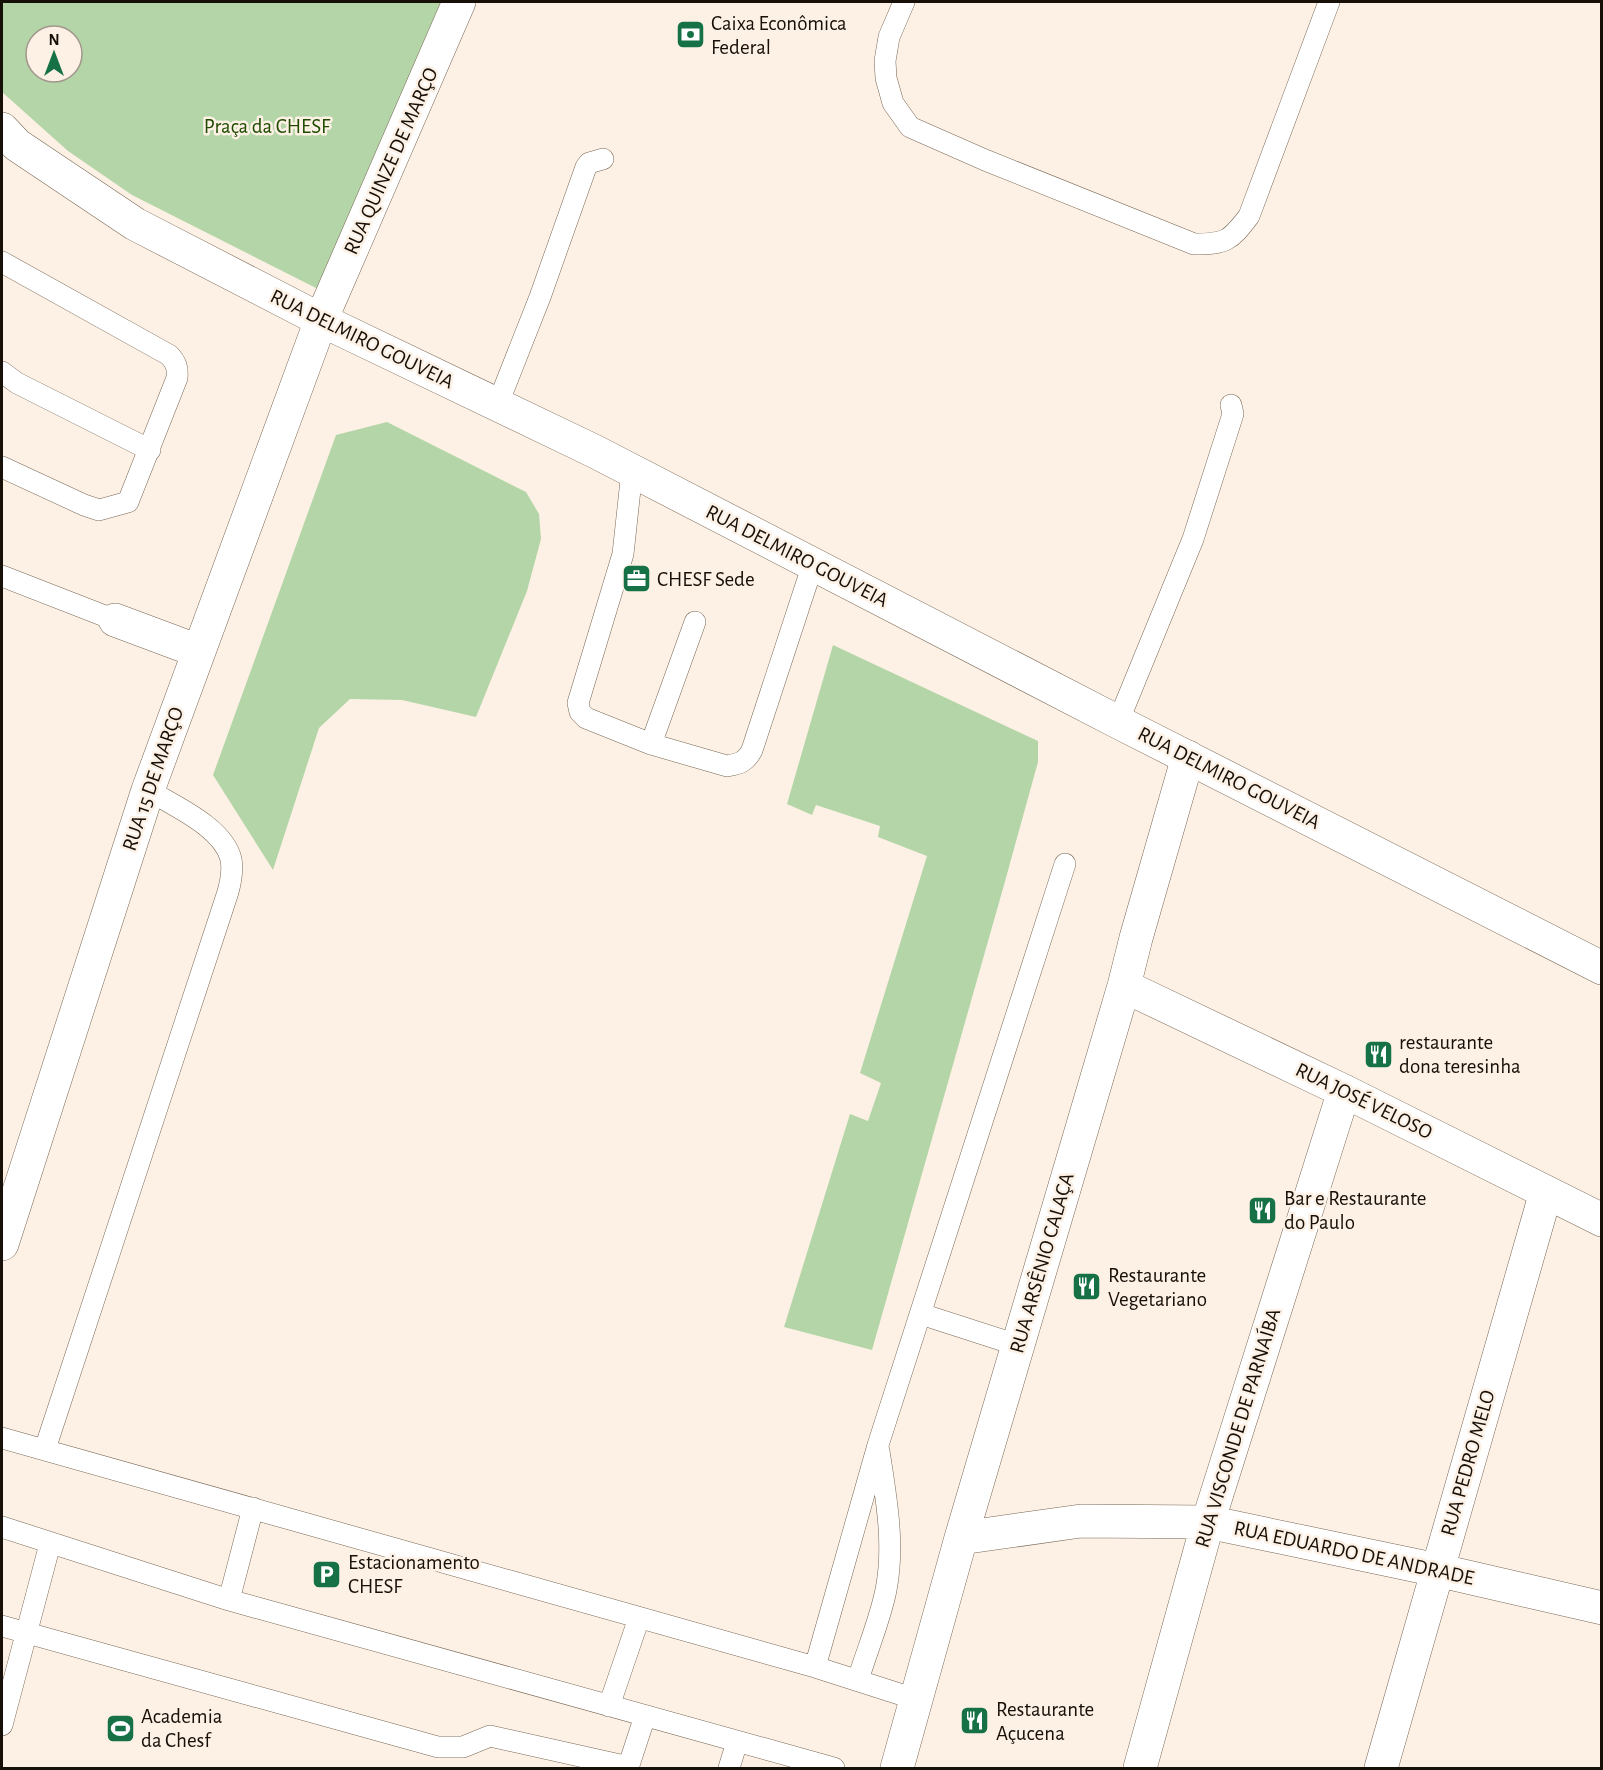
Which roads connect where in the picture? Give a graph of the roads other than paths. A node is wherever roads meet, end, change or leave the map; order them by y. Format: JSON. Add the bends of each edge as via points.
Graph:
{"nodes":[{"id":1,"x":459,"y":2,"type":"edge"},
{"id":2,"x":904,"y":2,"type":"edge"},
{"id":3,"x":1329,"y":2,"type":"edge"},
{"id":4,"x":2,"y":129,"type":"edge"},
{"id":5,"x":603,"y":159,"type":"dead end"},
{"id":6,"x":2,"y":262,"type":"edge"},
{"id":7,"x":321,"y":320,"type":"junction"},
{"id":8,"x":2,"y":372,"type":"edge"},
{"id":9,"x":1230,"y":405,"type":"dead end"},
{"id":10,"x":497,"y":406,"type":"junction"},
{"id":11,"x":150,"y":450,"type":"junction"},
{"id":12,"x":2,"y":466,"type":"edge"},
{"id":13,"x":632,"y":471,"type":"junction"},
{"id":14,"x":813,"y":564,"type":"junction"},
{"id":15,"x":2,"y":576,"type":"edge"},
{"id":16,"x":115,"y":620,"type":"joint"},
{"id":17,"x":695,"y":622,"type":"dead end"},
{"id":18,"x":198,"y":651,"type":"junction"},
{"id":19,"x":1118,"y":722,"type":"junction"},
{"id":20,"x":651,"y":744,"type":"junction"},
{"id":21,"x":1188,"y":757,"type":"junction"},
{"id":22,"x":148,"y":790,"type":"junction"},
{"id":23,"x":1065,"y":864,"type":"dead end"},
{"id":24,"x":1602,"y":968,"type":"edge"},
{"id":25,"x":1124,"y":986,"type":"junction"},
{"id":26,"x":1344,"y":1091,"type":"junction"},
{"id":27,"x":1546,"y":1192,"type":"junction"},
{"id":28,"x":1602,"y":1220,"type":"edge"},
{"id":29,"x":2,"y":1244,"type":"edge"},
{"id":30,"x":921,"y":1314,"type":"junction"},
{"id":31,"x":1017,"y":1345,"type":"junction"},
{"id":32,"x":2,"y":1438,"type":"edge"},
{"id":33,"x":878,"y":1445,"type":"junction"},
{"id":34,"x":45,"y":1449,"type":"junction"},
{"id":35,"x":253,"y":1508,"type":"junction"},
{"id":36,"x":1208,"y":1522,"type":"junction"},
{"id":37,"x":2,"y":1527,"type":"edge"},
{"id":38,"x":961,"y":1539,"type":"junction"},
{"id":39,"x":50,"y":1544,"type":"junction"},
{"id":40,"x":1437,"y":1570,"type":"junction"},
{"id":41,"x":229,"y":1600,"type":"junction"},
{"id":42,"x":1602,"y":1608,"type":"edge"},
{"id":43,"x":639,"y":1618,"type":"junction"},
{"id":44,"x":2,"y":1626,"type":"edge"},
{"id":45,"x":26,"y":1633,"type":"junction"},
{"id":46,"x":815,"y":1667,"type":"junction"},
{"id":47,"x":858,"y":1680,"type":"junction"},
{"id":48,"x":915,"y":1699,"type":"junction"},
{"id":49,"x":609,"y":1706,"type":"junction"},
{"id":50,"x":645,"y":1716,"type":"junction"},
{"id":51,"x":2,"y":1725,"type":"edge"},
{"id":52,"x":737,"y":1742,"type":"junction"},
{"id":53,"x":826,"y":1767,"type":"edge"},
{"id":54,"x":629,"y":1768,"type":"edge"},
{"id":55,"x":729,"y":1768,"type":"edge"},
{"id":56,"x":897,"y":1768,"type":"edge"},
{"id":57,"x":1140,"y":1768,"type":"edge"},
{"id":58,"x":1381,"y":1768,"type":"edge"}],
"edges":[{"from":1,"to":7,"type":"street","name":"RUA QUINZE DE MARÇO"},
{"from":2,"to":3,"type":"lane","via":[[889,37],[885,61],[893,103],[909,127],[1194,244],[1213,244],[1232,238],[1249,216]]},
{"from":4,"to":7,"type":"street","name":"RUA DELMIRO GOUVEIA","via":[[17,145],[135,224]]},
{"from":5,"to":10,"type":"lane","via":[[586,167]]},
{"from":6,"to":11,"type":"lane","via":[[175,361],[177,378]]},
{"from":7,"to":10,"type":"street","name":"RUA DELMIRO GOUVEIA"},
{"from":7,"to":18,"type":"street","name":"RUA 15 DE MARÇO"},
{"from":8,"to":11,"type":"lane"},
{"from":9,"to":19,"type":"lane","via":[[1233,414],[1192,539]]},
{"from":10,"to":13,"type":"street","name":"RUA DELMIRO GOUVEIA"},
{"from":11,"to":12,"type":"lane","via":[[128,502],[99,510]]},
{"from":13,"to":14,"type":"street","name":"RUA DELMIRO GOUVEIA"},
{"from":13,"to":20,"type":"lane","via":[[624,554],[578,703],[586,718]]},
{"from":14,"to":19,"type":"street","name":"RUA DELMIRO GOUVEIA"},
{"from":14,"to":20,"type":"lane","via":[[747,759],[727,766]]},
{"from":15,"to":16,"type":"lane"},
{"from":16,"to":18,"type":"street"},
{"from":17,"to":20,"type":"lane"},
{"from":18,"to":22,"type":"street","name":"RUA 15 DE MARÇO"},
{"from":19,"to":21,"type":"street","name":"RUA DELMIRO GOUVEIA"},
{"from":21,"to":24,"type":"street","name":"RUA DELMIRO GOUVEIA"},
{"from":21,"to":25,"type":"street","name":"RUA ARSÊNIO CALAÇA"},
{"from":22,"to":29,"type":"street","name":"RUA 15 DE MARÇO"},
{"from":22,"to":34,"type":"lane","via":[[204,824],[224,843],[232,875]]},
{"from":23,"to":30,"type":"lane"},
{"from":25,"to":26,"type":"street","name":"RUA JOSÉ VELOSO"},
{"from":25,"to":31,"type":"street","name":"RUA ARSÊNIO CALAÇA"},
{"from":26,"to":27,"type":"street","name":"RUA JOSÉ VELOSO"},
{"from":26,"to":36,"type":"street","name":"RUA VISCONDE DE PARNAÍBA"},
{"from":27,"to":28,"type":"street","name":"RUA JOSÉ VELOSO"},
{"from":27,"to":40,"type":"street","name":"RUA PEDRO MELO"},
{"from":30,"to":31,"type":"lane"},
{"from":30,"to":33,"type":"lane"},
{"from":31,"to":38,"type":"street","name":"RUA ARSÊNIO CALAÇA"},
{"from":32,"to":34,"type":"lane"},
{"from":33,"to":46,"type":"lane"},
{"from":33,"to":47,"type":"lane","via":[[889,1517],[886,1590]]},
{"from":34,"to":35,"type":"lane"},
{"from":35,"to":41,"type":"lane"},
{"from":35,"to":43,"type":"lane"},
{"from":36,"to":38,"type":"street","name":"RUA EDUARDO DE ANDRADE","via":[[1081,1521]]},
{"from":36,"to":40,"type":"street","name":"RUA EDUARDO DE ANDRADE"},
{"from":36,"to":57,"type":"street","name":"RUA VISCONDE DE PARNAÍBA"},
{"from":37,"to":39,"type":"lane"},
{"from":38,"to":48,"type":"street","name":"RUA ARSÊNIO CALAÇA"},
{"from":39,"to":41,"type":"lane"},
{"from":39,"to":45,"type":"lane"},
{"from":40,"to":42,"type":"street","name":"RUA EDUARDO DE ANDRADE"},
{"from":40,"to":58,"type":"street","name":"RUA PEDRO MELO"},
{"from":41,"to":49,"type":"lane"},
{"from":43,"to":46,"type":"lane"},
{"from":43,"to":49,"type":"lane"},
{"from":44,"to":45,"type":"lane"},
{"from":45,"to":51,"type":"lane"},
{"from":45,"to":54,"type":"lane","via":[[438,1747],[463,1747],[490,1736]]},
{"from":46,"to":47,"type":"lane"},
{"from":47,"to":48,"type":"lane"},
{"from":48,"to":56,"type":"street","name":"RUA ARSÊNIO CALAÇA"},
{"from":49,"to":50,"type":"lane"},
{"from":50,"to":52,"type":"lane"},
{"from":50,"to":54,"type":"lane"},
{"from":52,"to":53,"type":"lane"},
{"from":52,"to":55,"type":"lane"}]}
